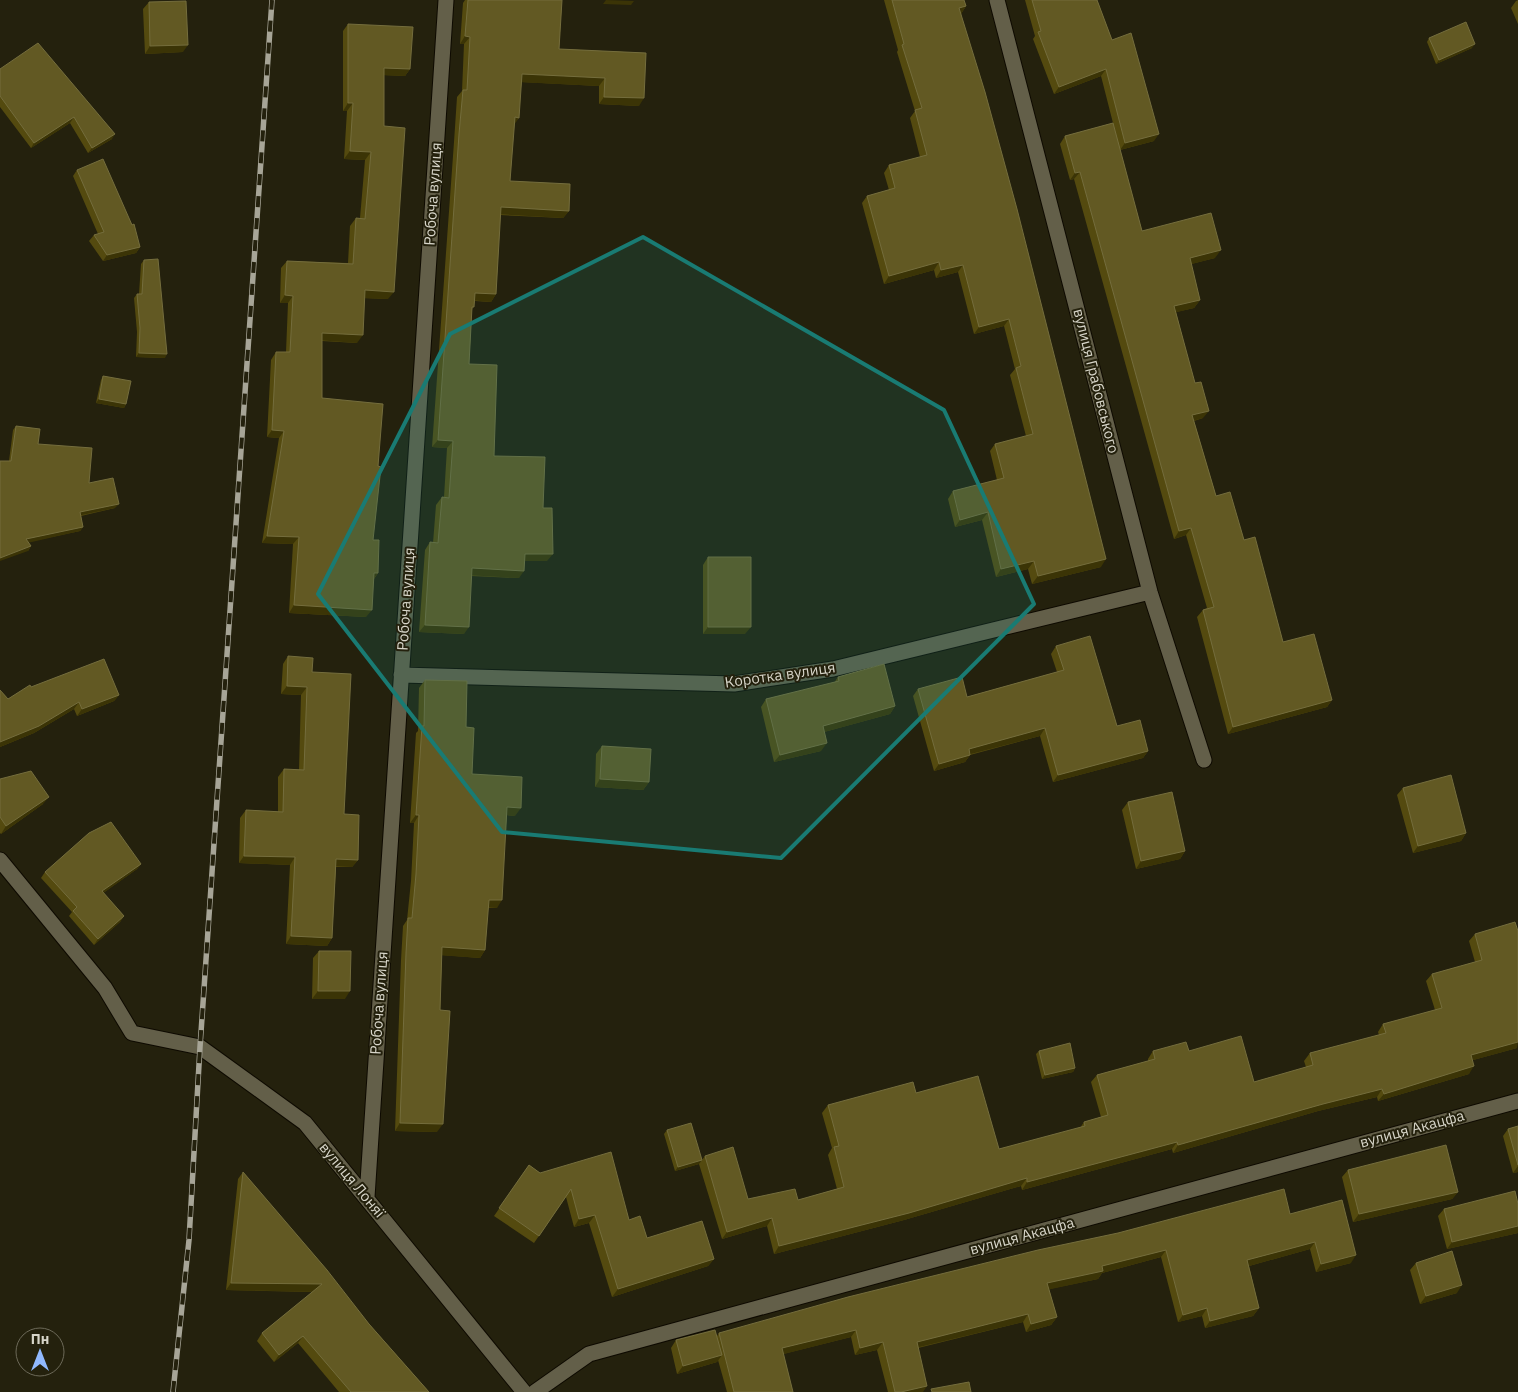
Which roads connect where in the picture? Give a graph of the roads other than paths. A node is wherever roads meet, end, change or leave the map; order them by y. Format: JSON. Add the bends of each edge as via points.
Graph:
{"nodes":[{"id":1,"x":446,"y":0,"type":"edge"},
{"id":2,"x":997,"y":0,"type":"edge"},
{"id":3,"x":1150,"y":592,"type":"junction"},
{"id":4,"x":401,"y":675,"type":"junction"},
{"id":5,"x":1204,"y":760,"type":"dead end"},
{"id":6,"x":0,"y":860,"type":"edge"},
{"id":7,"x":1518,"y":1101,"type":"edge"},
{"id":8,"x":367,"y":1197,"type":"junction"},
{"id":9,"x":524,"y":1392,"type":"edge"},
{"id":10,"x":535,"y":1392,"type":"edge"}],
"edges":[{"from":1,"to":4,"type":"street","name":"Робоча вулиця"},
{"from":2,"to":3,"type":"street","name":"вулиця Грабовського"},
{"from":3,"to":4,"type":"street","name":"Коротка вулиця","via":[[833,669],[734,684]]},
{"from":3,"to":5,"type":"street","name":"вулиця Грабовського"},
{"from":4,"to":8,"type":"street","name":"Робоча вулиця"},
{"from":6,"to":8,"type":"street","name":"вулиця Лоняї","via":[[105,988],[132,1033],[200,1047],[305,1123]]},
{"from":7,"to":10,"type":"street","name":"вулиця Акацфа","via":[[589,1354]]},
{"from":8,"to":9,"type":"street","name":"вулиця Лоняї"}]}
